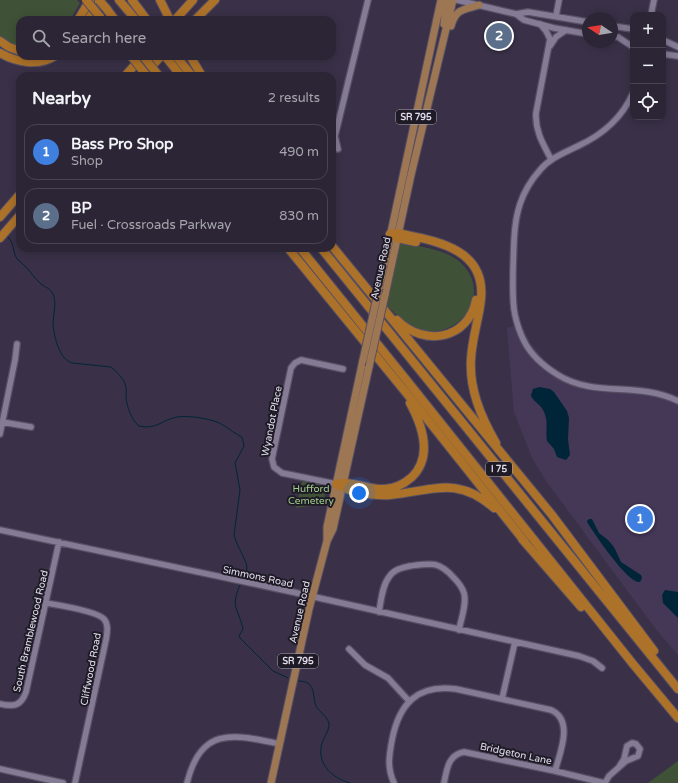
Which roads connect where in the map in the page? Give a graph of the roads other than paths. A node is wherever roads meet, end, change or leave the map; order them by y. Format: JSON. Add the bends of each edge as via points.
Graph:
{"nodes":[{"id":1,"x":86,"y":0,"type":"edge"},
{"id":2,"x":90,"y":0,"type":"edge"},
{"id":3,"x":100,"y":0,"type":"edge"},
{"id":4,"x":119,"y":0,"type":"edge"},
{"id":5,"x":132,"y":0,"type":"edge"},
{"id":6,"x":193,"y":0,"type":"edge"},
{"id":7,"x":211,"y":0,"type":"edge"},
{"id":8,"x":215,"y":0,"type":"edge"},
{"id":9,"x":368,"y":0,"type":"edge"},
{"id":10,"x":441,"y":0,"type":"edge"},
{"id":11,"x":446,"y":0,"type":"edge"},
{"id":12,"x":453,"y":0,"type":"edge"},
{"id":13,"x":457,"y":0,"type":"edge"},
{"id":14,"x":559,"y":0,"type":"edge"},
{"id":15,"x":655,"y":0,"type":"edge"},
{"id":16,"x":161,"y":2,"type":"edge"},
{"id":17,"x":479,"y":5,"type":"junction"},
{"id":18,"x":652,"y":12,"type":"edge"},
{"id":19,"x":656,"y":12,"type":"edge"},
{"id":20,"x":516,"y":14,"type":"junction"},
{"id":21,"x":80,"y":16,"type":"edge"},
{"id":22,"x":90,"y":16,"type":"edge"},
{"id":23,"x":99,"y":16,"type":"edge"},
{"id":24,"x":112,"y":16,"type":"edge"},
{"id":25,"x":133,"y":16,"type":"edge"},
{"id":26,"x":145,"y":16,"type":"edge"},
{"id":27,"x":168,"y":16,"type":"edge"},
{"id":28,"x":179,"y":16,"type":"edge"},
{"id":29,"x":197,"y":16,"type":"edge"},
{"id":30,"x":198,"y":16,"type":"edge"},
{"id":31,"x":556,"y":16,"type":"junction"},
{"id":32,"x":582,"y":21,"type":"edge"},
{"id":33,"x":540,"y":24,"type":"junction"},
{"id":34,"x":618,"y":27,"type":"edge"},
{"id":35,"x":630,"y":29,"type":"edge"},
{"id":36,"x":566,"y":30,"type":"junction"},
{"id":37,"x":582,"y":33,"type":"edge"},
{"id":38,"x":618,"y":37,"type":"edge"},
{"id":39,"x":0,"y":41,"type":"edge"},
{"id":40,"x":666,"y":41,"type":"edge"},
{"id":41,"x":630,"y":46,"type":"edge"},
{"id":42,"x":678,"y":47,"type":"edge"},
{"id":43,"x":549,"y":48,"type":"junction"},
{"id":44,"x":16,"y":50,"type":"edge"},
{"id":45,"x":0,"y":53,"type":"edge"},
{"id":46,"x":666,"y":54,"type":"edge"},
{"id":47,"x":678,"y":56,"type":"edge"},
{"id":48,"x":16,"y":60,"type":"edge"},
{"id":49,"x":16,"y":60,"type":"edge"},
{"id":50,"x":44,"y":60,"type":"edge"},
{"id":51,"x":134,"y":60,"type":"edge"},
{"id":52,"x":139,"y":60,"type":"edge"},
{"id":53,"x":146,"y":60,"type":"edge"},
{"id":54,"x":157,"y":60,"type":"edge"},
{"id":55,"x":168,"y":60,"type":"edge"},
{"id":56,"x":179,"y":60,"type":"edge"},
{"id":57,"x":192,"y":60,"type":"edge"},
{"id":58,"x":437,"y":69,"type":"junction"},
{"id":59,"x":129,"y":72,"type":"edge"},
{"id":60,"x":144,"y":72,"type":"edge"},
{"id":61,"x":147,"y":72,"type":"edge"},
{"id":62,"x":156,"y":72,"type":"edge"},
{"id":63,"x":177,"y":72,"type":"edge"},
{"id":64,"x":189,"y":72,"type":"edge"},
{"id":65,"x":199,"y":72,"type":"edge"},
{"id":66,"x":630,"y":100,"type":"edge"},
{"id":67,"x":336,"y":132,"type":"edge"},
{"id":68,"x":336,"y":140,"type":"edge"},
{"id":69,"x":338,"y":149,"type":"dead end"},
{"id":70,"x":551,"y":159,"type":"junction"},
{"id":71,"x":16,"y":199,"type":"edge"},
{"id":72,"x":0,"y":217,"type":"edge"},
{"id":73,"x":16,"y":220,"type":"edge"},
{"id":74,"x":395,"y":235,"type":"junction"},
{"id":75,"x":0,"y":238,"type":"edge"},
{"id":76,"x":336,"y":251,"type":"edge"},
{"id":77,"x":291,"y":252,"type":"edge"},
{"id":78,"x":303,"y":252,"type":"edge"},
{"id":79,"x":324,"y":252,"type":"edge"},
{"id":80,"x":364,"y":286,"type":"junction"},
{"id":81,"x":17,"y":344,"type":"dead end"},
{"id":82,"x":343,"y":368,"type":"dead end"},
{"id":83,"x":398,"y":384,"type":"junction"},
{"id":84,"x":678,"y":401,"type":"edge"},
{"id":85,"x":2,"y":422,"type":"junction"},
{"id":86,"x":31,"y":428,"type":"dead end"},
{"id":87,"x":0,"y":434,"type":"edge"},
{"id":88,"x":510,"y":466,"type":"junction"},
{"id":89,"x":341,"y":485,"type":"junction"},
{"id":90,"x":0,"y":530,"type":"edge"},
{"id":91,"x":59,"y":542,"type":"junction"},
{"id":92,"x":525,"y":542,"type":"junction"},
{"id":93,"x":312,"y":597,"type":"junction"},
{"id":94,"x":46,"y":603,"type":"junction"},
{"id":95,"x":379,"y":612,"type":"junction"},
{"id":96,"x":459,"y":630,"type":"junction"},
{"id":97,"x":515,"y":642,"type":"junction"},
{"id":98,"x":349,"y":648,"type":"dead end"},
{"id":99,"x":633,"y":664,"type":"junction"},
{"id":100,"x":602,"y":668,"type":"dead end"},
{"id":101,"x":678,"y":684,"type":"edge"},
{"id":102,"x":678,"y":689,"type":"edge"},
{"id":103,"x":502,"y":700,"type":"junction"},
{"id":104,"x":409,"y":701,"type":"junction"},
{"id":105,"x":0,"y":704,"type":"edge"},
{"id":106,"x":678,"y":718,"type":"edge"},
{"id":107,"x":280,"y":744,"type":"junction"},
{"id":108,"x":619,"y":767,"type":"junction"},
{"id":109,"x":0,"y":769,"type":"edge"},
{"id":110,"x":556,"y":771,"type":"junction"},
{"id":111,"x":63,"y":783,"type":"edge"},
{"id":112,"x":75,"y":783,"type":"edge"},
{"id":113,"x":187,"y":783,"type":"edge"},
{"id":114,"x":271,"y":783,"type":"edge"},
{"id":115,"x":394,"y":783,"type":"edge"},
{"id":116,"x":444,"y":783,"type":"edge"},
{"id":117,"x":604,"y":783,"type":"edge"}],
"edges":[{"from":1,"to":23,"type":"highway","bridge":true},
{"from":2,"to":21,"type":"highway"},
{"from":3,"to":22,"type":"highway"},
{"from":3,"to":24,"type":"highway","bridge":true},
{"from":4,"to":25,"type":"highway"},
{"from":5,"to":26,"type":"highway"},
{"from":6,"to":28,"type":"highway"},
{"from":7,"to":29,"type":"highway"},
{"from":8,"to":30,"type":"highway"},
{"from":9,"to":67,"type":"street"},
{"from":10,"to":74,"type":"main road","name":"Avenue Road","number":"SR 795"},
{"from":11,"to":58,"type":"main road"},
{"from":12,"to":58,"type":"main road","name":"Avenue Road","number":"SR 795"},
{"from":13,"to":17,"type":"street"},
{"from":14,"to":31,"type":"street"},
{"from":15,"to":18,"type":"street"},
{"from":15,"to":19,"type":"street"},
{"from":16,"to":27,"type":"highway"},
{"from":17,"to":20,"type":"street"},
{"from":17,"to":58,"type":"main road","via":[[462,9],[456,14]]},
{"from":20,"to":31,"type":"street","via":[[528,12]]},
{"from":20,"to":33,"type":"street","via":[[524,20]]},
{"from":31,"to":32,"type":"street"},
{"from":33,"to":36,"type":"street"},
{"from":33,"to":43,"type":"street","via":[[549,35]]},
{"from":34,"to":35,"type":"street"},
{"from":36,"to":37,"type":"street"},
{"from":36,"to":43,"type":"street","via":[[556,37]]},
{"from":38,"to":41,"type":"street"},
{"from":39,"to":44,"type":"highway"},
{"from":40,"to":42,"type":"street"},
{"from":43,"to":70,"type":"street","via":[[536,113],[536,126]]},
{"from":45,"to":48,"type":"highway"},
{"from":46,"to":47,"type":"street"},
{"from":49,"to":50,"type":"highway"},
{"from":51,"to":60,"type":"highway","bridge":true},
{"from":52,"to":59,"type":"highway"},
{"from":53,"to":62,"type":"highway","bridge":true},
{"from":54,"to":61,"type":"highway"},
{"from":55,"to":63,"type":"highway"},
{"from":56,"to":64,"type":"highway"},
{"from":57,"to":65,"type":"highway"},
{"from":58,"to":74,"type":"main road","name":"Avenue Road","number":"SR 795"},
{"from":66,"to":70,"type":"street","via":[[620,116],[594,139]]},
{"from":68,"to":69,"type":"street"},
{"from":70,"to":84,"type":"street","via":[[540,169],[526,190],[516,217],[513,300],[525,342],[540,362],[568,381],[588,387],[642,390]]},
{"from":71,"to":72,"type":"highway"},
{"from":73,"to":75,"type":"highway"},
{"from":74,"to":80,"type":"highway","via":[[444,249],[464,260],[474,274],[477,285],[476,301],[469,317],[457,329],[446,334],[435,337],[418,334],[401,324]]},
{"from":74,"to":88,"type":"highway","via":[[450,246],[465,255],[475,269],[481,291],[472,349],[472,383],[482,416]]},
{"from":74,"to":89,"type":"main road","name":"Avenue Road","number":"SR 795","bridge":true,"via":[[385,295]]},
{"from":74,"to":89,"type":"main road","name":"Avenue Road","number":"SR 795","bridge":true,"via":[[378,288]]},
{"from":76,"to":80,"type":"highway"},
{"from":77,"to":83,"type":"highway"},
{"from":78,"to":99,"type":"highway","number":"I 75"},
{"from":79,"to":102,"type":"highway","number":"I 75"},
{"from":80,"to":88,"type":"highway"},
{"from":81,"to":85,"type":"street"},
{"from":82,"to":89,"type":"street","name":"Wyandot Place","via":[[301,360],[293,365],[272,459],[274,468],[282,473]]},
{"from":83,"to":89,"type":"highway","via":[[414,410],[423,437],[424,454],[418,470],[405,482],[390,489]]},
{"from":83,"to":92,"type":"highway"},
{"from":85,"to":86,"type":"street"},
{"from":85,"to":87,"type":"street"},
{"from":88,"to":101,"type":"highway","via":[[556,521]]},
{"from":89,"to":92,"type":"highway","via":[[380,495],[437,487],[463,490],[492,507]]},
{"from":89,"to":93,"type":"main road","name":"Avenue Road","number":"SR 795","via":[[327,527],[327,541]]},
{"from":90,"to":91,"type":"street","name":"Simmons Road"},
{"from":91,"to":93,"type":"street","name":"Simmons Road"},
{"from":91,"to":94,"type":"street","name":"South Bramblewood Road"},
{"from":92,"to":99,"type":"highway","via":[[623,657]]},
{"from":93,"to":95,"type":"street","name":"Simmons Road"},
{"from":93,"to":107,"type":"main road","name":"Avenue Road","number":"SR 795"},
{"from":94,"to":105,"type":"street","name":"South Bramblewood Road","via":[[23,699],[15,705]]},
{"from":94,"to":112,"type":"street","name":"Cliffwood Road","via":[[99,615],[104,619],[107,629]]},
{"from":95,"to":96,"type":"street","name":"Simmons Road"},
{"from":95,"to":96,"type":"street","via":[[386,581],[392,573],[405,567],[436,564],[448,571],[464,592],[465,601]]},
{"from":96,"to":97,"type":"street","name":"Simmons Road"},
{"from":97,"to":100,"type":"street","name":"Simmons Road","via":[[593,661]]},
{"from":97,"to":103,"type":"street"},
{"from":98,"to":104,"type":"street","via":[[365,664],[388,678]]},
{"from":99,"to":106,"type":"highway","number":"I 75"},
{"from":103,"to":104,"type":"street","via":[[442,688],[425,692]]},
{"from":103,"to":110,"type":"street","via":[[551,710],[561,717],[564,731]]},
{"from":104,"to":115,"type":"street","via":[[397,719],[391,742],[389,765]]},
{"from":107,"to":113,"type":"street","via":[[241,736],[229,736],[216,741],[205,747],[197,756]]},
{"from":107,"to":114,"type":"main road","name":"Avenue Road","number":"SR 795"},
{"from":108,"to":108,"type":"street","via":[[638,756],[640,749],[636,744],[627,746]]},
{"from":108,"to":117,"type":"street"},
{"from":109,"to":111,"type":"street"},
{"from":110,"to":116,"type":"street","name":"Bridgeton Lane","via":[[464,752],[451,759]]},
{"from":110,"to":117,"type":"street","name":"Bridgeton Lane"}]}
